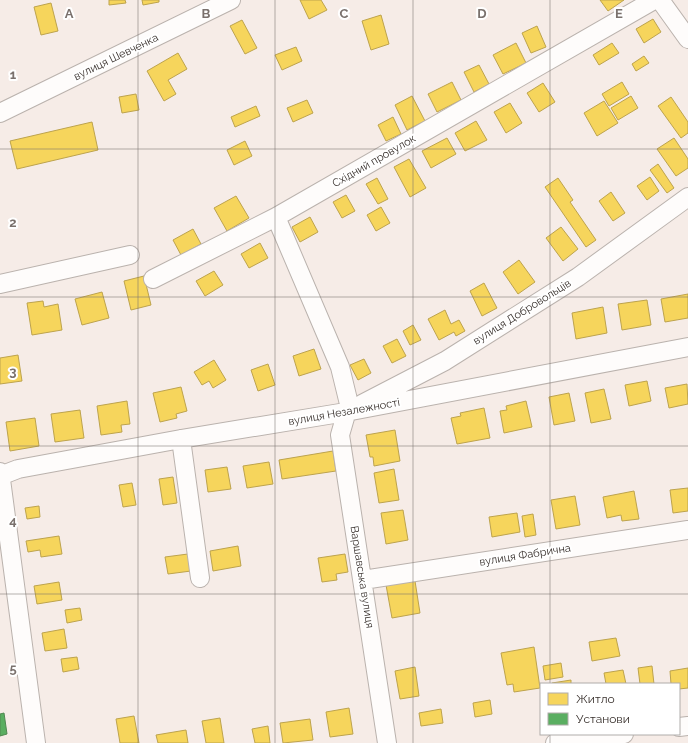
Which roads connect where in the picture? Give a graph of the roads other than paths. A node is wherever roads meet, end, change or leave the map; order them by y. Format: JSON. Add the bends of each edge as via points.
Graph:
{"nodes":[{"id":1,"x":231,"y":0,"type":"edge"},
{"id":2,"x":654,"y":0,"type":"edge"},
{"id":3,"x":660,"y":0,"type":"edge"},
{"id":4,"x":688,"y":39,"type":"edge"},
{"id":5,"x":0,"y":113,"type":"edge"},
{"id":6,"x":688,"y":196,"type":"edge"},
{"id":7,"x":276,"y":217,"type":"junction"},
{"id":8,"x":130,"y":255,"type":"dead end"},
{"id":9,"x":153,"y":279,"type":"dead end"},
{"id":10,"x":0,"y":284,"type":"edge"},
{"id":11,"x":688,"y":347,"type":"edge"},
{"id":12,"x":346,"y":412,"type":"junction"},
{"id":13,"x":182,"y":439,"type":"junction"},
{"id":14,"x":0,"y":475,"type":"edge"},
{"id":15,"x":688,"y":530,"type":"edge"},
{"id":16,"x":200,"y":578,"type":"dead end"},
{"id":17,"x":363,"y":580,"type":"junction"},
{"id":18,"x":616,"y":735,"type":"edge"},
{"id":19,"x":36,"y":743,"type":"edge"},
{"id":20,"x":387,"y":743,"type":"edge"},
{"id":21,"x":555,"y":743,"type":"edge"}],
"edges":[{"from":1,"to":5,"type":"street","name":"вулиця Шевченка"},
{"from":2,"to":7,"type":"street","name":"Східний провулок"},
{"from":3,"to":4,"type":"street"},
{"from":6,"to":12,"type":"street","name":"вулиця Добровольців","via":[[578,277],[445,360]]},
{"from":7,"to":9,"type":"street","name":"Східний провулок"},
{"from":7,"to":12,"type":"street","via":[[340,367],[349,404]]},
{"from":8,"to":10,"type":"street"},
{"from":11,"to":12,"type":"street","name":"вулиця Незалежності"},
{"from":12,"to":13,"type":"street","name":"вулиця Незалежності"},
{"from":12,"to":17,"type":"street","name":"Варшавська вулиця","via":[[340,435]]},
{"from":13,"to":14,"type":"street","name":"вулиця Незалежності"},
{"from":13,"to":16,"type":"street"},
{"from":14,"to":19,"type":"street"},
{"from":15,"to":17,"type":"street","name":"вулиця Фабрична"},
{"from":17,"to":20,"type":"street","name":"Варшавська вулиця"},
{"from":18,"to":21,"type":"street"}]}
